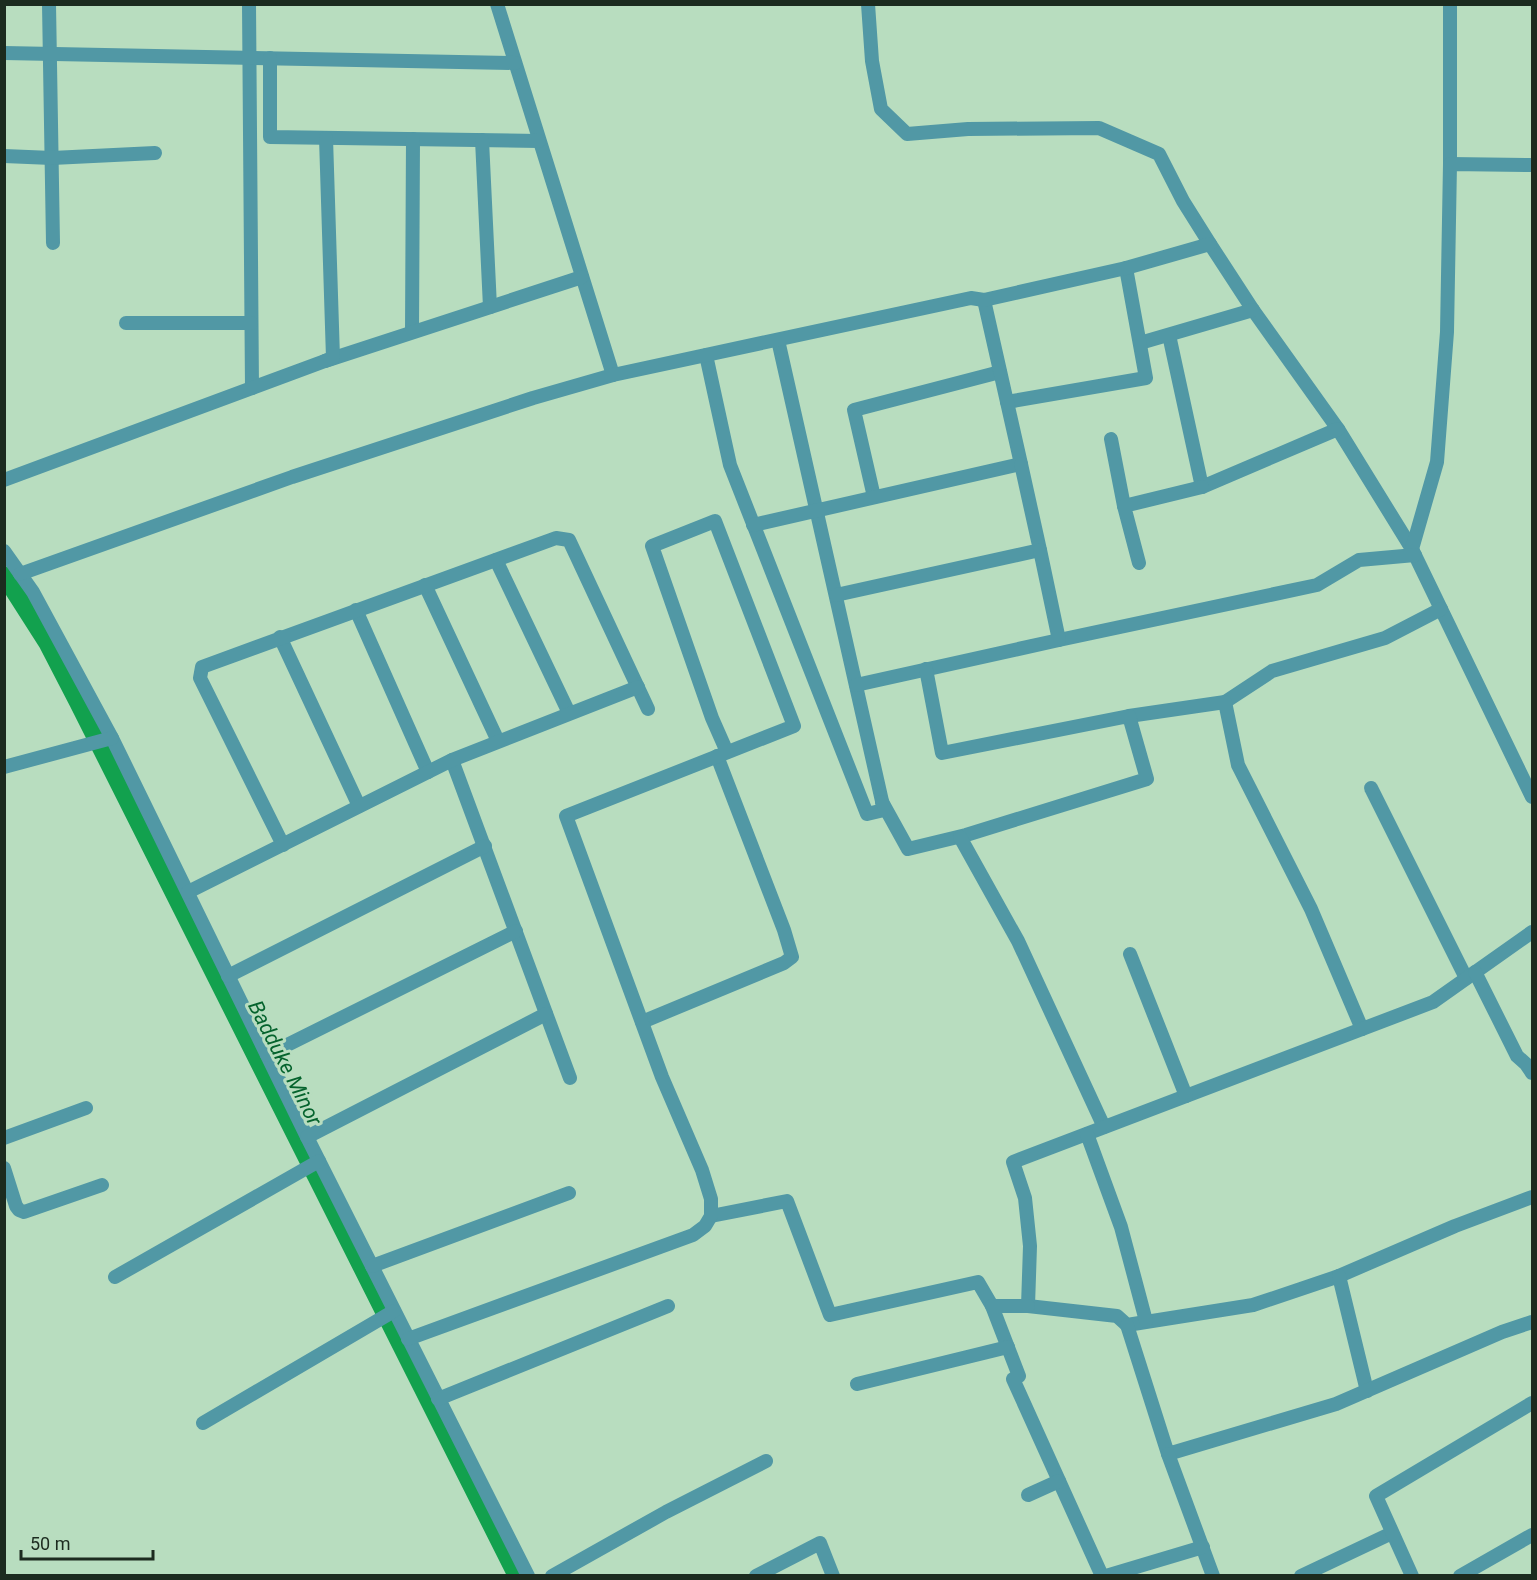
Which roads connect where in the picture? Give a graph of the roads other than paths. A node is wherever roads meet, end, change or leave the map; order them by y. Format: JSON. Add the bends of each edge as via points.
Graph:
{"nodes":[{"id":1,"x":49,"y":4,"type":"edge"},
{"id":2,"x":249,"y":4,"type":"edge"},
{"id":3,"x":497,"y":4,"type":"edge"},
{"id":4,"x":868,"y":4,"type":"edge"},
{"id":5,"x":1450,"y":4,"type":"edge"},
{"id":6,"x":4,"y":53,"type":"edge"},
{"id":7,"x":49,"y":53,"type":"junction"},
{"id":8,"x":250,"y":57,"type":"junction"},
{"id":9,"x":270,"y":57,"type":"junction"},
{"id":10,"x":515,"y":63,"type":"junction"},
{"id":11,"x":326,"y":138,"type":"junction"},
{"id":12,"x":413,"y":139,"type":"junction"},
{"id":13,"x":482,"y":140,"type":"junction"},
{"id":14,"x":539,"y":141,"type":"junction"},
{"id":15,"x":155,"y":153,"type":"dead end"},
{"id":16,"x":4,"y":156,"type":"edge"},
{"id":17,"x":52,"y":158,"type":"junction"},
{"id":18,"x":1450,"y":164,"type":"junction"},
{"id":19,"x":1533,"y":165,"type":"edge"},
{"id":20,"x":53,"y":243,"type":"dead end"},
{"id":21,"x":1210,"y":244,"type":"junction"},
{"id":22,"x":1126,"y":268,"type":"junction"},
{"id":23,"x":582,"y":277,"type":"junction"},
{"id":24,"x":984,"y":300,"type":"junction"},
{"id":25,"x":490,"y":307,"type":"junction"},
{"id":26,"x":1253,"y":310,"type":"junction"},
{"id":27,"x":126,"y":323,"type":"dead end"},
{"id":28,"x":251,"y":323,"type":"junction"},
{"id":29,"x":412,"y":332,"type":"junction"},
{"id":30,"x":1169,"y":335,"type":"junction"},
{"id":31,"x":778,"y":340,"type":"junction"},
{"id":32,"x":1140,"y":344,"type":"junction"},
{"id":33,"x":706,"y":355,"type":"junction"},
{"id":34,"x":325,"y":361,"type":"junction"},
{"id":35,"x":1000,"y":372,"type":"junction"},
{"id":36,"x":613,"y":375,"type":"junction"},
{"id":37,"x":252,"y":388,"type":"junction"},
{"id":38,"x":1007,"y":402,"type":"junction"},
{"id":39,"x":1338,"y":429,"type":"junction"},
{"id":40,"x":1111,"y":439,"type":"dead end"},
{"id":41,"x":1021,"y":464,"type":"junction"},
{"id":42,"x":4,"y":480,"type":"edge"},
{"id":43,"x":1202,"y":487,"type":"junction"},
{"id":44,"x":874,"y":497,"type":"junction"},
{"id":45,"x":1124,"y":506,"type":"junction"},
{"id":46,"x":817,"y":511,"type":"junction"},
{"id":47,"x":753,"y":525,"type":"junction"},
{"id":48,"x":1040,"y":550,"type":"junction"},
{"id":49,"x":4,"y":551,"type":"edge"},
{"id":50,"x":1413,"y":552,"type":"junction"},
{"id":51,"x":496,"y":560,"type":"junction"},
{"id":52,"x":1139,"y":563,"type":"dead end"},
{"id":53,"x":20,"y":574,"type":"junction"},
{"id":54,"x":425,"y":585,"type":"junction"},
{"id":55,"x":836,"y":595,"type":"junction"},
{"id":56,"x":1441,"y":609,"type":"junction"},
{"id":57,"x":356,"y":610,"type":"junction"},
{"id":58,"x":280,"y":637,"type":"junction"},
{"id":59,"x":1059,"y":640,"type":"junction"},
{"id":60,"x":926,"y":669,"type":"junction"},
{"id":61,"x":856,"y":685,"type":"junction"},
{"id":62,"x":638,"y":687,"type":"junction"},
{"id":63,"x":1226,"y":702,"type":"junction"},
{"id":64,"x":648,"y":709,"type":"dead end"},
{"id":65,"x":569,"y":713,"type":"junction"},
{"id":66,"x":1129,"y":716,"type":"junction"},
{"id":67,"x":111,"y":738,"type":"junction"},
{"id":68,"x":498,"y":741,"type":"junction"},
{"id":69,"x":722,"y":754,"type":"junction"},
{"id":70,"x":452,"y":760,"type":"junction"},
{"id":71,"x":4,"y":767,"type":"edge"},
{"id":72,"x":428,"y":772,"type":"junction"},
{"id":73,"x":1371,"y":788,"type":"dead end"},
{"id":74,"x":1533,"y":797,"type":"edge"},
{"id":75,"x":882,"y":802,"type":"junction"},
{"id":76,"x":359,"y":806,"type":"junction"},
{"id":77,"x":960,"y":837,"type":"junction"},
{"id":78,"x":283,"y":845,"type":"junction"},
{"id":79,"x":485,"y":846,"type":"junction"},
{"id":80,"x":188,"y":892,"type":"junction"},
{"id":81,"x":516,"y":931,"type":"junction"},
{"id":82,"x":1533,"y":932,"type":"edge"},
{"id":83,"x":1130,"y":954,"type":"dead end"},
{"id":84,"x":1471,"y":975,"type":"junction"},
{"id":85,"x":228,"y":976,"type":"junction"},
{"id":86,"x":546,"y":1014,"type":"junction"},
{"id":87,"x":642,"y":1022,"type":"junction"},
{"id":88,"x":1362,"y":1029,"type":"junction"},
{"id":89,"x":267,"y":1055,"type":"junction"},
{"id":90,"x":1533,"y":1073,"type":"edge"},
{"id":91,"x":570,"y":1078,"type":"dead end"},
{"id":92,"x":1186,"y":1096,"type":"junction"},
{"id":93,"x":86,"y":1108,"type":"dead end"},
{"id":94,"x":1104,"y":1127,"type":"junction"},
{"id":95,"x":1087,"y":1134,"type":"junction"},
{"id":96,"x":307,"y":1137,"type":"junction"},
{"id":97,"x":4,"y":1138,"type":"edge"},
{"id":98,"x":319,"y":1161,"type":"junction"},
{"id":99,"x":4,"y":1168,"type":"edge"},
{"id":100,"x":102,"y":1185,"type":"dead end"},
{"id":101,"x":569,"y":1193,"type":"dead end"},
{"id":102,"x":1533,"y":1197,"type":"edge"},
{"id":103,"x":711,"y":1216,"type":"junction"},
{"id":104,"x":372,"y":1266,"type":"junction"},
{"id":105,"x":1339,"y":1276,"type":"junction"},
{"id":106,"x":115,"y":1277,"type":"dead end"},
{"id":107,"x":1028,"y":1305,"type":"junction"},
{"id":108,"x":668,"y":1306,"type":"dead end"},
{"id":109,"x":992,"y":1306,"type":"junction"},
{"id":110,"x":394,"y":1311,"type":"junction"},
{"id":111,"x":1146,"y":1321,"type":"junction"},
{"id":112,"x":1533,"y":1322,"type":"edge"},
{"id":113,"x":1127,"y":1325,"type":"junction"},
{"id":114,"x":408,"y":1339,"type":"junction"},
{"id":115,"x":1008,"y":1347,"type":"junction"},
{"id":116,"x":857,"y":1384,"type":"dead end"},
{"id":117,"x":1367,"y":1391,"type":"junction"},
{"id":118,"x":438,"y":1399,"type":"junction"},
{"id":119,"x":1533,"y":1403,"type":"edge"},
{"id":120,"x":202,"y":1423,"type":"dead end"},
{"id":121,"x":1168,"y":1454,"type":"junction"},
{"id":122,"x":766,"y":1461,"type":"dead end"},
{"id":123,"x":1059,"y":1481,"type":"junction"},
{"id":124,"x":1028,"y":1494,"type":"dead end"},
{"id":125,"x":1392,"y":1533,"type":"junction"},
{"id":126,"x":1533,"y":1535,"type":"edge"},
{"id":127,"x":1203,"y":1547,"type":"junction"},
{"id":128,"x":528,"y":1575,"type":"edge"},
{"id":129,"x":552,"y":1575,"type":"edge"},
{"id":130,"x":756,"y":1575,"type":"edge"},
{"id":131,"x":833,"y":1575,"type":"edge"},
{"id":132,"x":1104,"y":1575,"type":"edge"},
{"id":133,"x":1214,"y":1575,"type":"edge"},
{"id":134,"x":1301,"y":1575,"type":"edge"},
{"id":135,"x":1412,"y":1575,"type":"edge"},
{"id":136,"x":1460,"y":1575,"type":"edge"}],
"edges":[{"from":1,"to":7,"type":"street"},
{"from":2,"to":8,"type":"street"},
{"from":3,"to":10,"type":"street"},
{"from":4,"to":21,"type":"street","via":[[872,61],[881,109],[906,134],[968,129],[1099,128],[1159,154]]},
{"from":5,"to":18,"type":"street"},
{"from":6,"to":7,"type":"street"},
{"from":7,"to":8,"type":"street"},
{"from":7,"to":17,"type":"street"},
{"from":8,"to":9,"type":"street"},
{"from":8,"to":28,"type":"street"},
{"from":9,"to":10,"type":"street"},
{"from":9,"to":11,"type":"street","via":[[270,137]]},
{"from":10,"to":14,"type":"street"},
{"from":11,"to":12,"type":"street"},
{"from":11,"to":34,"type":"street","via":[[333,358]]},
{"from":12,"to":13,"type":"street"},
{"from":12,"to":29,"type":"street"},
{"from":13,"to":14,"type":"street"},
{"from":13,"to":25,"type":"street"},
{"from":14,"to":23,"type":"street"},
{"from":15,"to":17,"type":"street"},
{"from":16,"to":17,"type":"street"},
{"from":17,"to":20,"type":"street"},
{"from":18,"to":19,"type":"street"},
{"from":18,"to":50,"type":"street","via":[[1447,332],[1437,462]]},
{"from":21,"to":22,"type":"street"},
{"from":21,"to":26,"type":"street"},
{"from":22,"to":24,"type":"street"},
{"from":22,"to":32,"type":"street"},
{"from":23,"to":25,"type":"street"},
{"from":23,"to":36,"type":"street"},
{"from":24,"to":31,"type":"street","via":[[971,298]]},
{"from":24,"to":35,"type":"street"},
{"from":25,"to":29,"type":"street"},
{"from":26,"to":30,"type":"street"},
{"from":26,"to":39,"type":"street"},
{"from":27,"to":28,"type":"street"},
{"from":28,"to":37,"type":"street"},
{"from":29,"to":34,"type":"street"},
{"from":30,"to":32,"type":"street"},
{"from":30,"to":43,"type":"street"},
{"from":31,"to":33,"type":"street"},
{"from":31,"to":46,"type":"street"},
{"from":32,"to":38,"type":"street","via":[[1146,378]]},
{"from":33,"to":36,"type":"street"},
{"from":33,"to":47,"type":"street","via":[[730,465]]},
{"from":34,"to":37,"type":"street"},
{"from":35,"to":38,"type":"street"},
{"from":35,"to":44,"type":"street","via":[[854,410]]},
{"from":36,"to":53,"type":"street","via":[[292,477]]},
{"from":37,"to":42,"type":"street"},
{"from":38,"to":41,"type":"street"},
{"from":39,"to":43,"type":"street"},
{"from":39,"to":50,"type":"street"},
{"from":40,"to":45,"type":"street"},
{"from":41,"to":44,"type":"street"},
{"from":41,"to":48,"type":"street"},
{"from":43,"to":45,"type":"street"},
{"from":44,"to":46,"type":"street"},
{"from":45,"to":52,"type":"street"},
{"from":46,"to":47,"type":"street"},
{"from":46,"to":55,"type":"street"},
{"from":47,"to":75,"type":"street","via":[[867,814],[884,810]]},
{"from":48,"to":55,"type":"street"},
{"from":48,"to":59,"type":"street"},
{"from":49,"to":53,"type":"street"},
{"from":50,"to":56,"type":"street"},
{"from":50,"to":59,"type":"street","via":[[1359,560],[1317,585]]},
{"from":51,"to":54,"type":"street"},
{"from":51,"to":62,"type":"street","via":[[556,538],[569,540]]},
{"from":51,"to":65,"type":"street"},
{"from":53,"to":67,"type":"street"},
{"from":54,"to":57,"type":"street"},
{"from":54,"to":68,"type":"street"},
{"from":55,"to":61,"type":"street"},
{"from":56,"to":63,"type":"street","via":[[1385,638],[1272,671]]},
{"from":56,"to":74,"type":"street"},
{"from":57,"to":58,"type":"street"},
{"from":57,"to":72,"type":"street"},
{"from":58,"to":76,"type":"street"},
{"from":58,"to":78,"type":"street","via":[[202,667],[200,678]]},
{"from":59,"to":60,"type":"street"},
{"from":60,"to":61,"type":"street"},
{"from":60,"to":66,"type":"street","via":[[942,753]]},
{"from":61,"to":75,"type":"street"},
{"from":62,"to":64,"type":"street"},
{"from":62,"to":65,"type":"street"},
{"from":63,"to":66,"type":"street"},
{"from":63,"to":88,"type":"street","via":[[1238,765],[1311,909]]},
{"from":65,"to":68,"type":"street"},
{"from":66,"to":77,"type":"street","via":[[1146,779]]},
{"from":67,"to":71,"type":"street"},
{"from":67,"to":80,"type":"street"},
{"from":68,"to":70,"type":"street"},
{"from":69,"to":69,"type":"street","via":[[794,726],[715,521],[652,546]]},
{"from":69,"to":87,"type":"street","via":[[792,957]]},
{"from":69,"to":87,"type":"street","via":[[566,816]]},
{"from":70,"to":72,"type":"street"},
{"from":70,"to":79,"type":"street"},
{"from":72,"to":76,"type":"street"},
{"from":73,"to":84,"type":"street"},
{"from":75,"to":77,"type":"street","via":[[908,849]]},
{"from":76,"to":78,"type":"street"},
{"from":77,"to":94,"type":"street","via":[[1018,941]]},
{"from":78,"to":80,"type":"street"},
{"from":79,"to":81,"type":"street"},
{"from":79,"to":85,"type":"street"},
{"from":80,"to":85,"type":"street"},
{"from":81,"to":86,"type":"street"},
{"from":81,"to":89,"type":"street"},
{"from":82,"to":84,"type":"street"},
{"from":83,"to":92,"type":"street"},
{"from":84,"to":88,"type":"street","via":[[1433,1002]]},
{"from":84,"to":90,"type":"street","via":[[1517,1056]]},
{"from":85,"to":89,"type":"street"},
{"from":86,"to":91,"type":"street"},
{"from":86,"to":96,"type":"street"},
{"from":87,"to":103,"type":"street","via":[[702,1170],[711,1199]]},
{"from":88,"to":92,"type":"street"},
{"from":89,"to":96,"type":"street"},
{"from":92,"to":94,"type":"street"},
{"from":93,"to":97,"type":"street"},
{"from":94,"to":95,"type":"street"},
{"from":95,"to":107,"type":"street","via":[[1013,1162],[1025,1198],[1030,1246]]},
{"from":95,"to":111,"type":"street","via":[[1121,1227]]},
{"from":96,"to":98,"type":"street"},
{"from":98,"to":104,"type":"street"},
{"from":98,"to":106,"type":"street"},
{"from":99,"to":100,"type":"street","via":[[16,1206],[24,1212]]},
{"from":101,"to":104,"type":"street"},
{"from":102,"to":105,"type":"street"},
{"from":103,"to":109,"type":"street","via":[[787,1201],[830,1315],[978,1282]]},
{"from":103,"to":114,"type":"street","via":[[693,1235]]},
{"from":104,"to":110,"type":"street"},
{"from":105,"to":111,"type":"street","via":[[1253,1305]]},
{"from":105,"to":117,"type":"street"},
{"from":107,"to":109,"type":"street"},
{"from":107,"to":113,"type":"street","via":[[1117,1316]]},
{"from":108,"to":118,"type":"street"},
{"from":109,"to":115,"type":"street"},
{"from":110,"to":114,"type":"street"},
{"from":110,"to":120,"type":"street"},
{"from":111,"to":113,"type":"street"},
{"from":112,"to":117,"type":"street"},
{"from":113,"to":121,"type":"street"},
{"from":114,"to":118,"type":"street"},
{"from":115,"to":116,"type":"street"},
{"from":115,"to":123,"type":"street","via":[[1019,1376],[1012,1379]]},
{"from":117,"to":121,"type":"street","via":[[1336,1404]]},
{"from":118,"to":128,"type":"street"},
{"from":119,"to":125,"type":"street","via":[[1376,1496]]},
{"from":121,"to":127,"type":"street"},
{"from":122,"to":129,"type":"street"},
{"from":123,"to":124,"type":"street"},
{"from":123,"to":132,"type":"street"},
{"from":125,"to":134,"type":"street"},
{"from":125,"to":135,"type":"street"},
{"from":126,"to":136,"type":"street"},
{"from":127,"to":132,"type":"street"},
{"from":127,"to":133,"type":"street"},
{"from":130,"to":131,"type":"street","via":[[819,1543]]}]}
